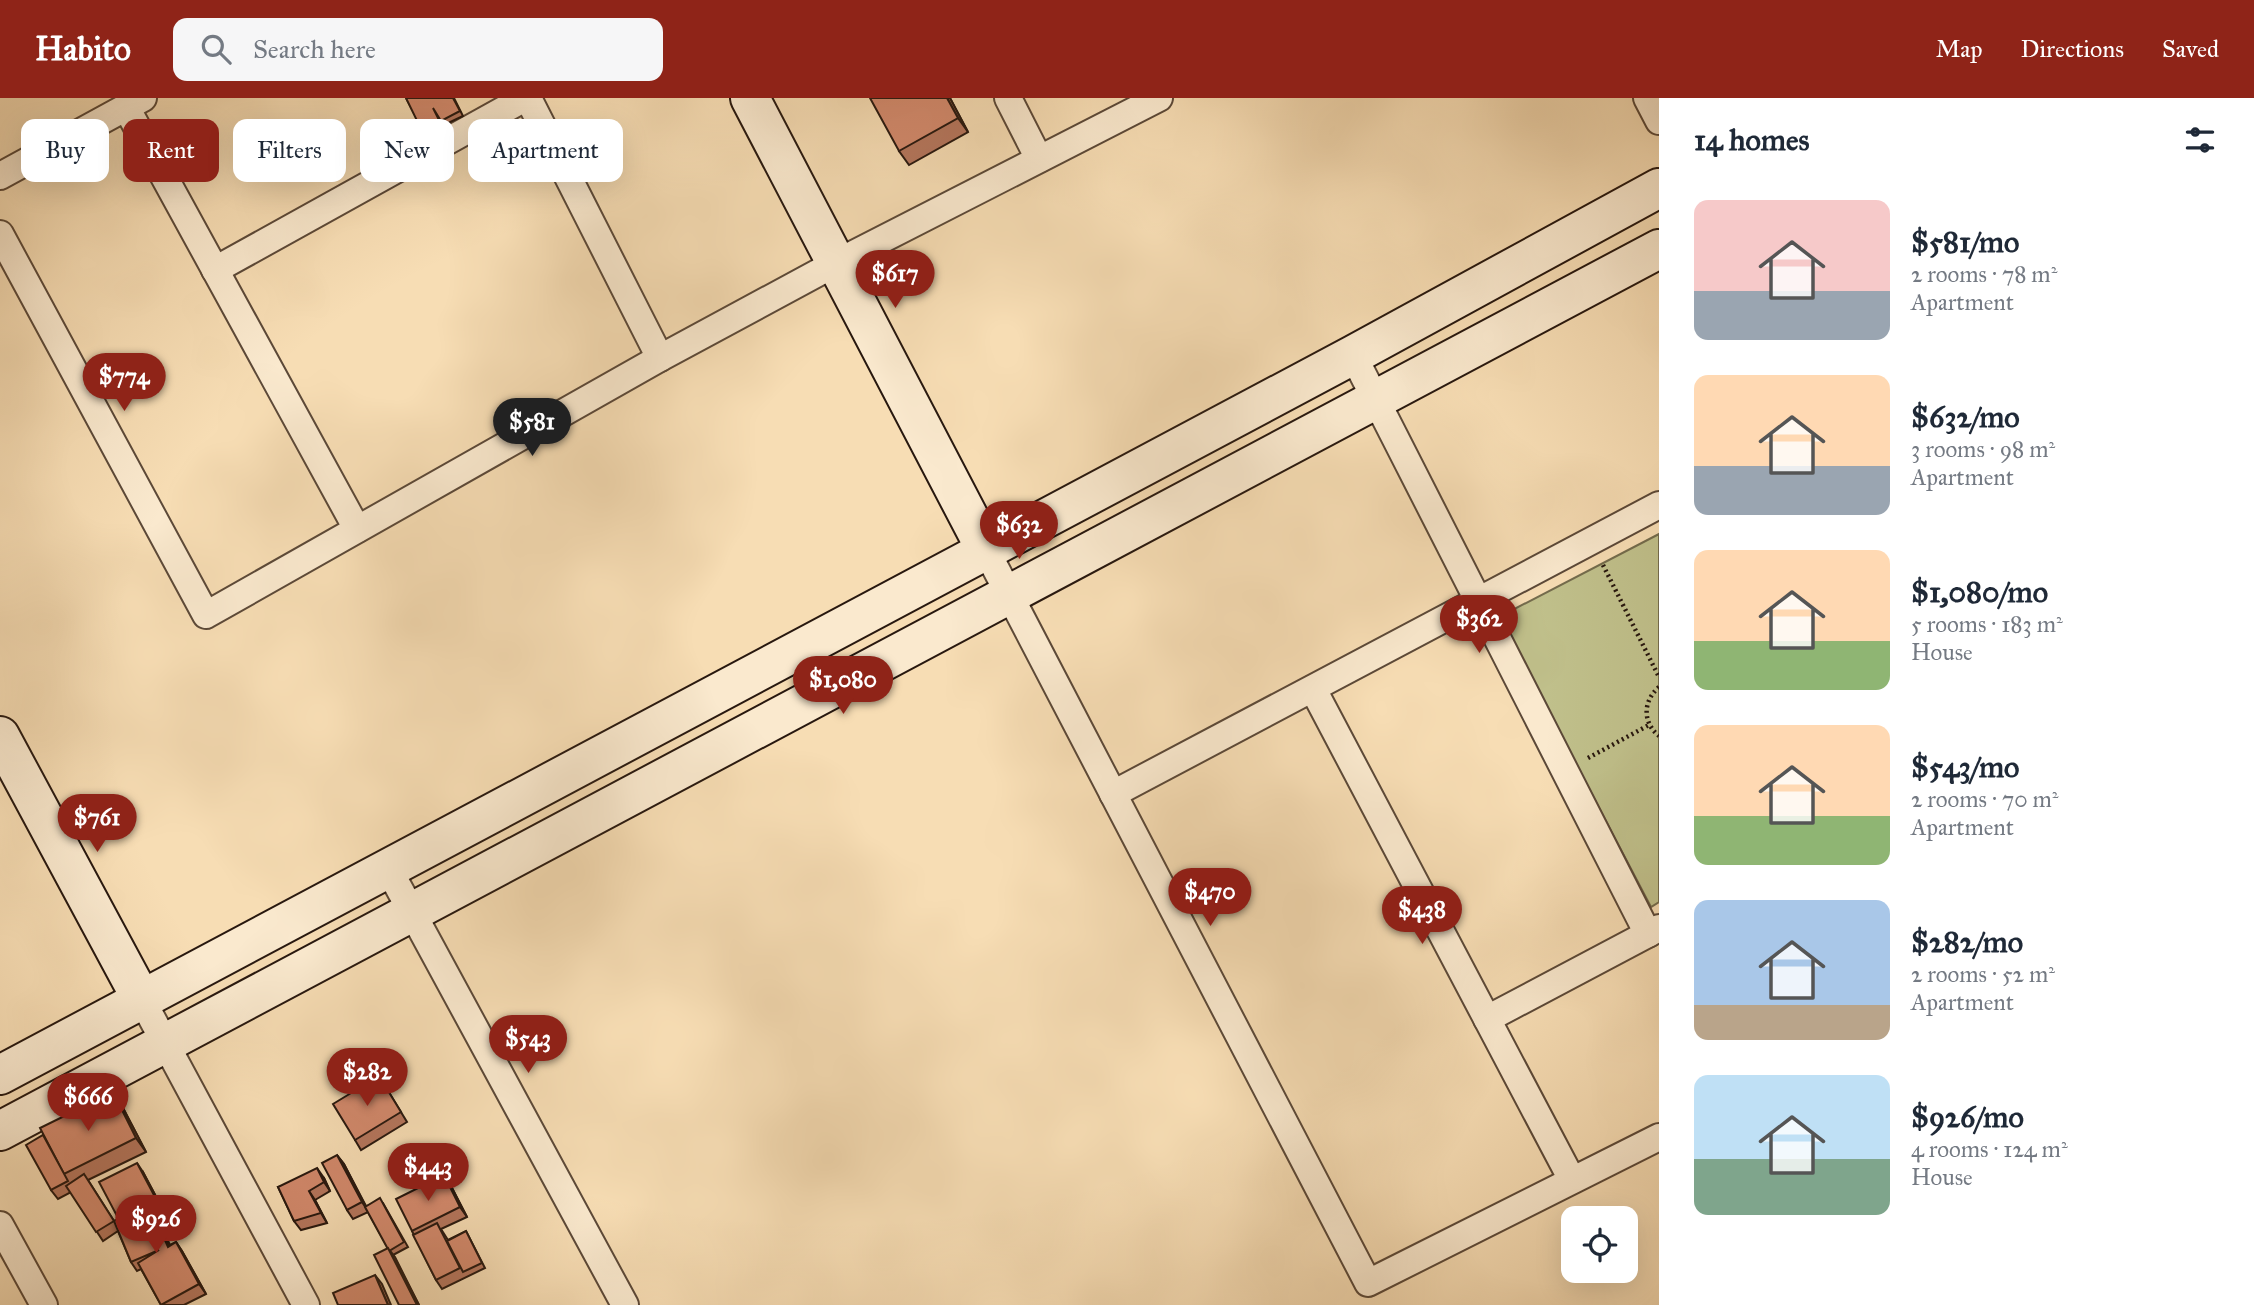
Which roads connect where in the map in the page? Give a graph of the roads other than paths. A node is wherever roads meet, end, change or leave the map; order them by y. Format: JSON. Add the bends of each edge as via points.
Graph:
{"nodes":[{"id":1,"x":526,"y":98,"type":"edge"},
{"id":2,"x":750,"y":98,"type":"edge"},
{"id":3,"x":1008,"y":98,"type":"edge"},
{"id":4,"x":1159,"y":98,"type":"edge"},
{"id":5,"x":1647,"y":98,"type":"edge"},
{"id":6,"x":134,"y":103,"type":"edge"},
{"id":7,"x":1659,"y":121,"type":"edge"},
{"id":8,"x":1039,"y":159,"type":"junction"},
{"id":9,"x":0,"y":176,"type":"edge"},
{"id":10,"x":1659,"y":188,"type":"edge"},
{"id":11,"x":0,"y":234,"type":"edge"},
{"id":12,"x":1659,"y":249,"type":"edge"},
{"id":13,"x":836,"y":263,"type":"junction"},
{"id":14,"x":215,"y":270,"type":"junction"},
{"id":15,"x":1353,"y":355,"type":"junction"},
{"id":16,"x":660,"y":358,"type":"junction"},
{"id":17,"x":1376,"y":400,"type":"junction"},
{"id":18,"x":1659,"y":505,"type":"edge"},
{"id":19,"x":357,"y":529,"type":"junction"},
{"id":20,"x":986,"y":550,"type":"junction"},
{"id":21,"x":1009,"y":594,"type":"junction"},
{"id":22,"x":1478,"y":601,"type":"junction"},
{"id":23,"x":1313,"y":689,"type":"junction"},
{"id":24,"x":0,"y":736,"type":"edge"},
{"id":25,"x":1114,"y":794,"type":"junction"},
{"id":26,"x":388,"y":868,"type":"junction"},
{"id":27,"x":412,"y":912,"type":"junction"},
{"id":28,"x":1653,"y":931,"type":"edge"},
{"id":29,"x":142,"y":1000,"type":"junction"},
{"id":30,"x":1487,"y":1018,"type":"junction"},
{"id":31,"x":165,"y":1043,"type":"junction"},
{"id":32,"x":0,"y":1075,"type":"edge"},
{"id":33,"x":0,"y":1131,"type":"edge"},
{"id":34,"x":1659,"y":1137,"type":"edge"},
{"id":35,"x":1572,"y":1180,"type":"junction"},
{"id":36,"x":0,"y":1225,"type":"edge"},
{"id":37,"x":44,"y":1305,"type":"edge"},
{"id":38,"x":306,"y":1305,"type":"edge"},
{"id":39,"x":625,"y":1305,"type":"edge"}],
"edges":[{"from":1,"to":14,"type":"street"},
{"from":1,"to":16,"type":"street"},
{"from":2,"to":13,"type":"street"},
{"from":3,"to":8,"type":"street"},
{"from":4,"to":8,"type":"street"},
{"from":5,"to":7,"type":"street"},
{"from":6,"to":9,"type":"street"},
{"from":6,"to":14,"type":"street"},
{"from":8,"to":13,"type":"street"},
{"from":10,"to":15,"type":"street"},
{"from":11,"to":19,"type":"street","via":[[206,614]]},
{"from":12,"to":17,"type":"street"},
{"from":13,"to":16,"type":"street"},
{"from":13,"to":20,"type":"street"},
{"from":14,"to":19,"type":"street"},
{"from":15,"to":17,"type":"street"},
{"from":15,"to":20,"type":"street"},
{"from":16,"to":19,"type":"street"},
{"from":17,"to":21,"type":"street"},
{"from":17,"to":22,"type":"street"},
{"from":18,"to":22,"type":"street"},
{"from":20,"to":21,"type":"street"},
{"from":20,"to":26,"type":"street"},
{"from":21,"to":25,"type":"street"},
{"from":21,"to":27,"type":"street"},
{"from":22,"to":23,"type":"street"},
{"from":22,"to":28,"type":"street"},
{"from":23,"to":25,"type":"street"},
{"from":23,"to":30,"type":"street"},
{"from":24,"to":29,"type":"street"},
{"from":25,"to":35,"type":"street","via":[[1368,1283]]},
{"from":26,"to":27,"type":"street"},
{"from":26,"to":29,"type":"street"},
{"from":27,"to":31,"type":"street"},
{"from":27,"to":39,"type":"street"},
{"from":28,"to":30,"type":"street"},
{"from":29,"to":31,"type":"street"},
{"from":29,"to":32,"type":"street"},
{"from":30,"to":35,"type":"street"},
{"from":31,"to":33,"type":"street"},
{"from":31,"to":38,"type":"street"},
{"from":34,"to":35,"type":"street"},
{"from":36,"to":37,"type":"street"}]}
